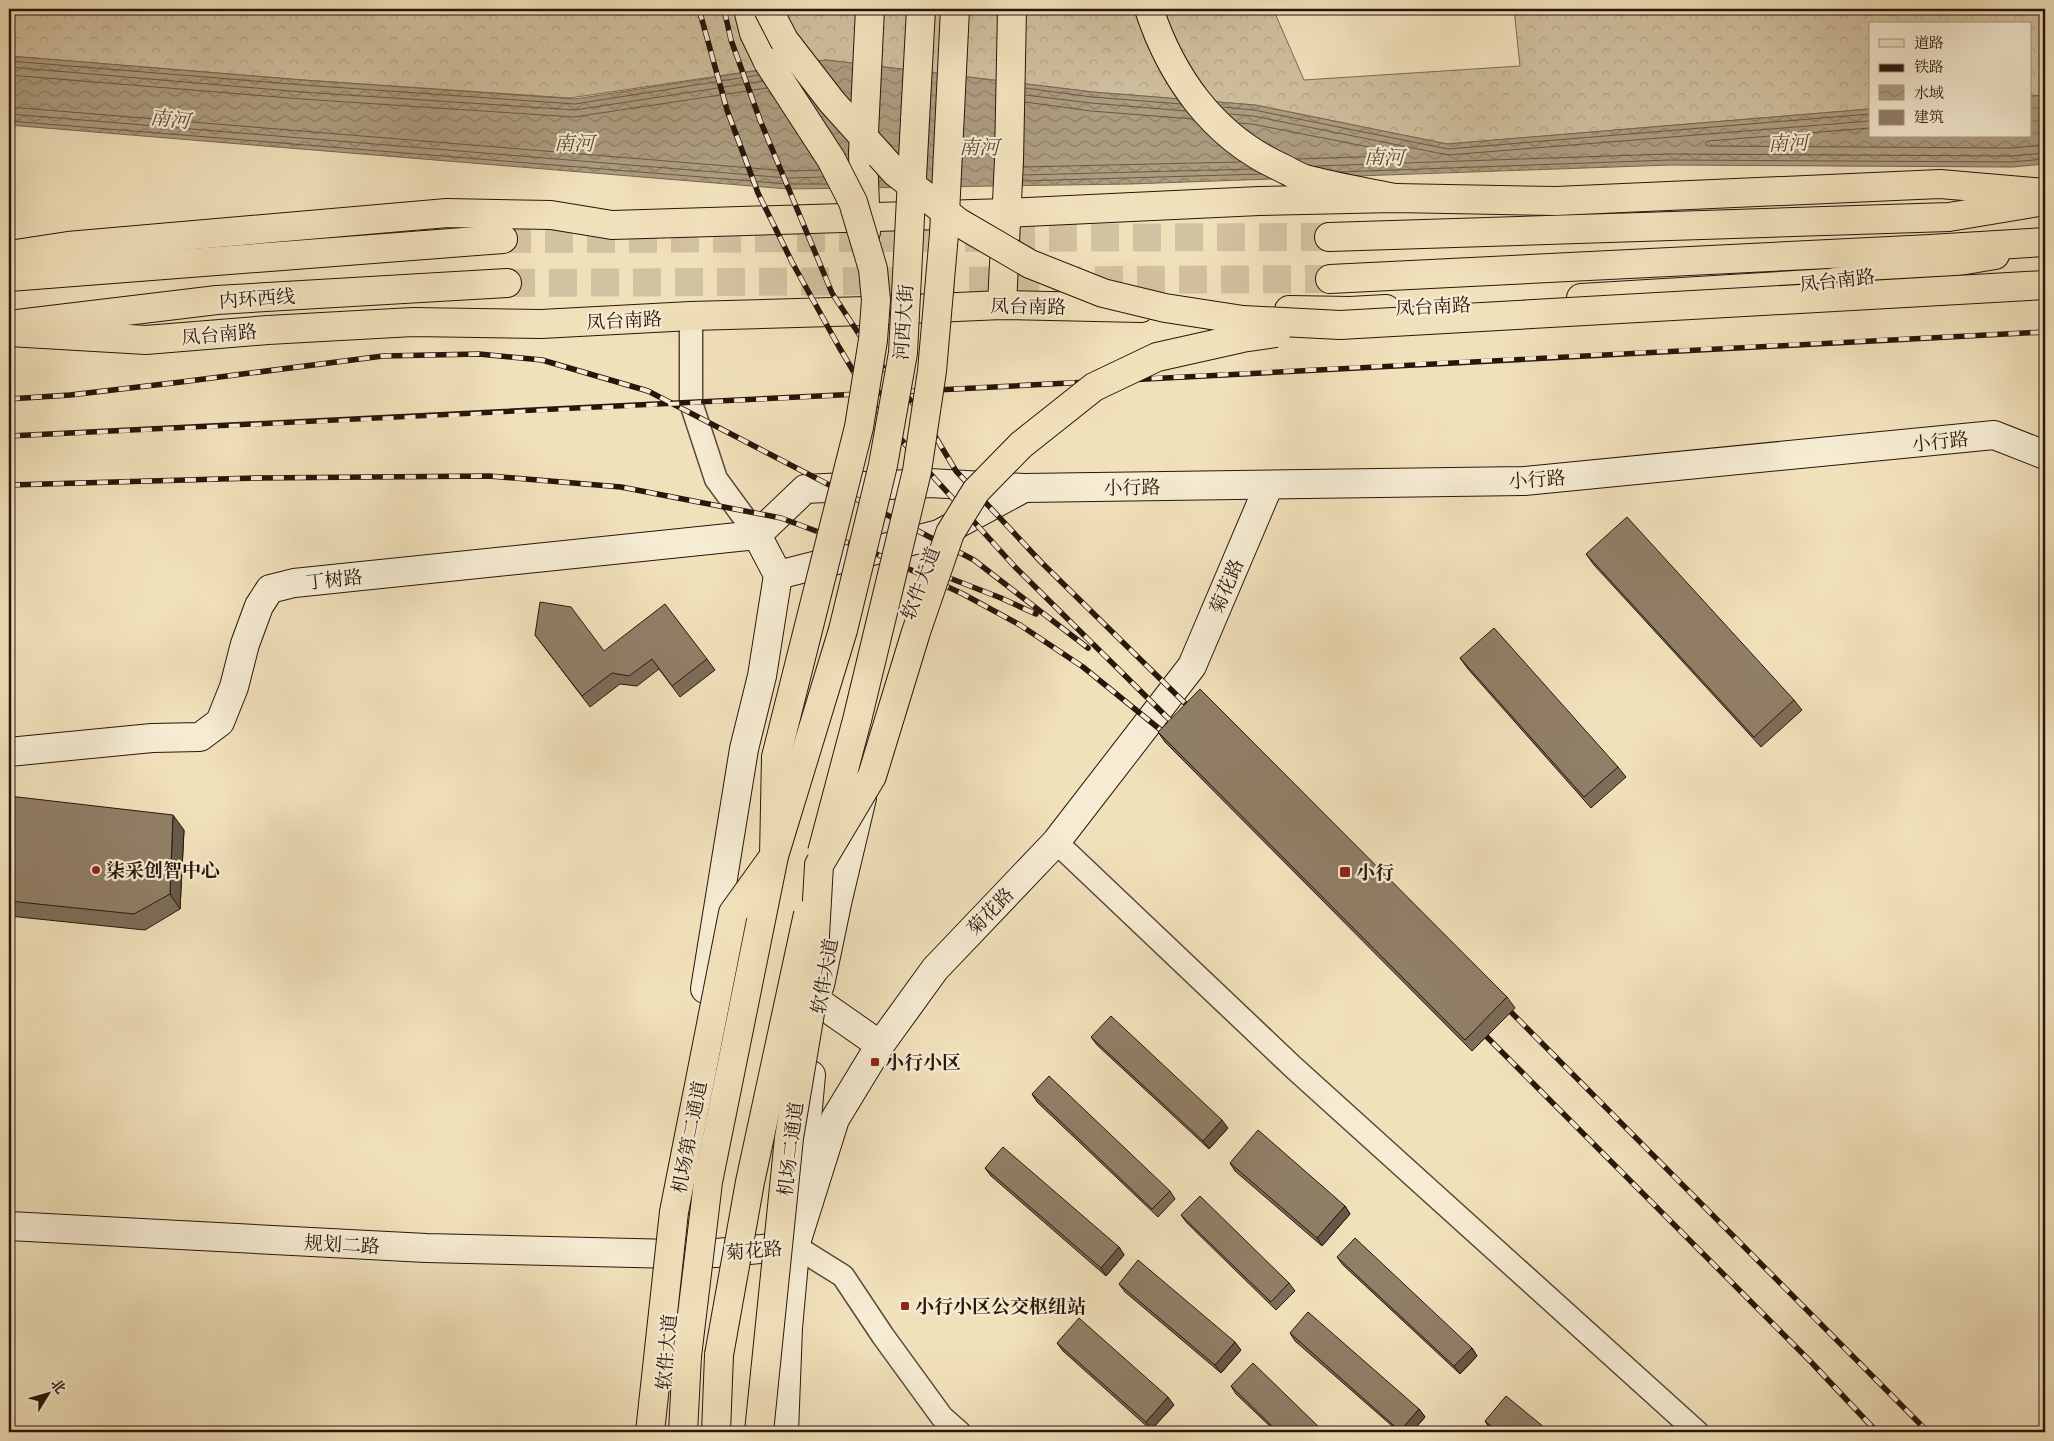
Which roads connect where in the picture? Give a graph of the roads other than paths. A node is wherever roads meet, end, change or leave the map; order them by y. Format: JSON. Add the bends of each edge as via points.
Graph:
{"nodes":[{"id":1,"x":748,"y":9,"type":"edge"},
{"id":2,"x":768,"y":9,"type":"edge"},
{"id":3,"x":870,"y":9,"type":"edge"},
{"id":4,"x":922,"y":9,"type":"edge"},
{"id":5,"x":955,"y":9,"type":"edge"},
{"id":6,"x":1012,"y":9,"type":"edge"},
{"id":7,"x":1149,"y":9,"type":"edge"},
{"id":8,"x":2045,"y":193,"type":"edge"},
{"id":9,"x":1395,"y":198,"type":"junction"},
{"id":10,"x":2045,"y":201,"type":"edge"},
{"id":11,"x":1006,"y":213,"type":"junction"},
{"id":12,"x":866,"y":217,"type":"junction"},
{"id":13,"x":1329,"y":237,"type":"tunnel mouth"},
{"id":14,"x":503,"y":239,"type":"tunnel mouth"},
{"id":15,"x":2045,"y":242,"type":"edge"},
{"id":16,"x":2045,"y":246,"type":"edge"},
{"id":17,"x":9,"y":255,"type":"edge"},
{"id":18,"x":9,"y":277,"type":"edge"},
{"id":19,"x":1330,"y":279,"type":"tunnel mouth"},
{"id":20,"x":507,"y":283,"type":"tunnel mouth"},
{"id":21,"x":2045,"y":285,"type":"edge"},
{"id":22,"x":1002,"y":305,"type":"junction"},
{"id":23,"x":866,"y":311,"type":"junction"},
{"id":24,"x":690,"y":316,"type":"junction"},
{"id":25,"x":9,"y":325,"type":"edge"},
{"id":26,"x":1340,"y":325,"type":"junction"},
{"id":27,"x":9,"y":332,"type":"edge"},
{"id":28,"x":2045,"y":455,"type":"edge"},
{"id":29,"x":1269,"y":485,"type":"junction"},
{"id":30,"x":1024,"y":488,"type":"junction"},
{"id":31,"x":939,"y":534,"type":"junction"},
{"id":32,"x":757,"y":535,"type":"junction"},
{"id":33,"x":778,"y":575,"type":"junction"},
{"id":34,"x":891,"y":578,"type":"joint"},
{"id":35,"x":843,"y":630,"type":"joint"},
{"id":36,"x":9,"y":752,"type":"edge"},
{"id":37,"x":1056,"y":842,"type":"junction"},
{"id":38,"x":774,"y":856,"type":"junction"},
{"id":39,"x":819,"y":865,"type":"junction"},
{"id":40,"x":817,"y":1001,"type":"junction"},
{"id":41,"x":880,"y":1045,"type":"junction"},
{"id":42,"x":9,"y":1226,"type":"edge"},
{"id":43,"x":795,"y":1246,"type":"junction"},
{"id":44,"x":675,"y":1254,"type":"junction"},
{"id":45,"x":650,"y":1432,"type":"edge"},
{"id":46,"x":659,"y":1432,"type":"edge"},
{"id":47,"x":683,"y":1432,"type":"edge"},
{"id":48,"x":716,"y":1432,"type":"edge"},
{"id":49,"x":759,"y":1432,"type":"edge"},
{"id":50,"x":784,"y":1432,"type":"edge"},
{"id":51,"x":959,"y":1432,"type":"edge"},
{"id":52,"x":1698,"y":1432,"type":"edge"}],
"edges":[{"from":1,"to":38,"type":"main road","bridge":true,"via":[[754,33],[768,62],[831,159],[853,202],[872,269],[876,300],[859,427],[776,756]]},
{"from":2,"to":26,"type":"main road","bridge":true,"via":[[784,40],[832,102],[895,172],[958,222],[1030,264],[1103,293],[1165,308],[1243,320]]},
{"from":3,"to":12,"type":"main road","bridge":true,"via":[[863,153]]},
{"from":4,"to":35,"type":"main road","name":"河西大街","bridge":true,"via":[[903,352],[883,464]]},
{"from":5,"to":34,"type":"main road","name":"河西大街","bridge":true,"via":[[944,234],[932,371],[917,471]]},
{"from":6,"to":11,"type":"main road"},
{"from":7,"to":9,"type":"main road","via":[[1178,76],[1206,113],[1237,142],[1304,178]]},
{"from":8,"to":9,"type":"main road","via":[[1940,184],[1556,201]]},
{"from":9,"to":11,"type":"main road","via":[[1259,200]]},
{"from":10,"to":13,"type":"main road","via":[[1949,217]]},
{"from":11,"to":12,"type":"main road"},
{"from":11,"to":22,"type":"main road"},
{"from":12,"to":17,"type":"main road","via":[[612,225],[551,215],[447,212],[68,246]]},
{"from":12,"to":23,"type":"main road"},
{"from":14,"to":18,"type":"main road","name":"内环西线"},
{"from":15,"to":19,"type":"main road","name":"凤台南路"},
{"from":16,"to":22,"type":"main road","name":"凤台南路","via":[[1829,283],[1350,311]]},
{"from":20,"to":25,"type":"main road","name":"内环西线","via":[[217,300]]},
{"from":21,"to":26,"type":"main road","bridge":true},
{"from":22,"to":23,"type":"main road","name":"凤台南路"},
{"from":23,"to":24,"type":"main road","name":"凤台南路"},
{"from":24,"to":27,"type":"main road","name":"凤台南路","via":[[540,324],[413,322],[146,340]]},
{"from":24,"to":32,"type":"street","via":[[690,403],[716,480]]},
{"from":26,"to":39,"type":"main road","bridge":true,"via":[[1242,338],[1158,357],[1094,387],[1021,445],[976,491],[950,533],[872,776]]},
{"from":28,"to":29,"type":"street","name":"小行路","via":[[1994,435],[1524,481]]},
{"from":29,"to":30,"type":"street","name":"小行路"},
{"from":29,"to":37,"type":"street","name":"菊花路","via":[[1192,666]]},
{"from":30,"to":31,"type":"street","name":"小行路"},
{"from":30,"to":32,"type":"street","name":"小行路","via":[[929,483],[805,489]]},
{"from":31,"to":33,"type":"street","name":"小行路"},
{"from":31,"to":40,"type":"street","name":"软件大道","via":[[902,630]]},
{"from":32,"to":33,"type":"street"},
{"from":32,"to":36,"type":"street","name":"丁树路","via":[[304,582],[270,589],[259,606],[220,722],[200,737],[152,738]]},
{"from":33,"to":44,"type":"street","name":"软件大道","via":[[762,676],[744,749],[701,1014]]},
{"from":34,"to":39,"type":"main road","name":"软件大道","bridge":true},
{"from":35,"to":38,"type":"main road","name":"软件大道","bridge":true},
{"from":37,"to":41,"type":"street","name":"菊花路","via":[[935,969]]},
{"from":37,"to":52,"type":"street","via":[[1293,1067]]},
{"from":38,"to":45,"type":"main road","name":"机场第二通道","bridge":true,"via":[[733,913],[674,1212]]},
{"from":38,"to":47,"type":"main road","name":"软件大道","bridge":true,"via":[[708,1182],[687,1356]]},
{"from":39,"to":48,"type":"main road","name":"软件大道","bridge":true,"via":[[744,1211],[719,1356]]},
{"from":39,"to":49,"type":"main road","name":"机场二通道","bridge":true,"via":[[811,1007],[789,1138]]},
{"from":40,"to":41,"type":"street"},
{"from":40,"to":43,"type":"street","name":"软件大道"},
{"from":41,"to":43,"type":"street","name":"菊花路","via":[[835,1119]]},
{"from":42,"to":44,"type":"street","name":"规划二路","via":[[426,1248]]},
{"from":43,"to":44,"type":"street","name":"菊花路"},
{"from":43,"to":50,"type":"street","name":"软件大道"},
{"from":43,"to":51,"type":"street","via":[[843,1276],[942,1417]]},
{"from":44,"to":46,"type":"street","name":"软件大道"}]}
